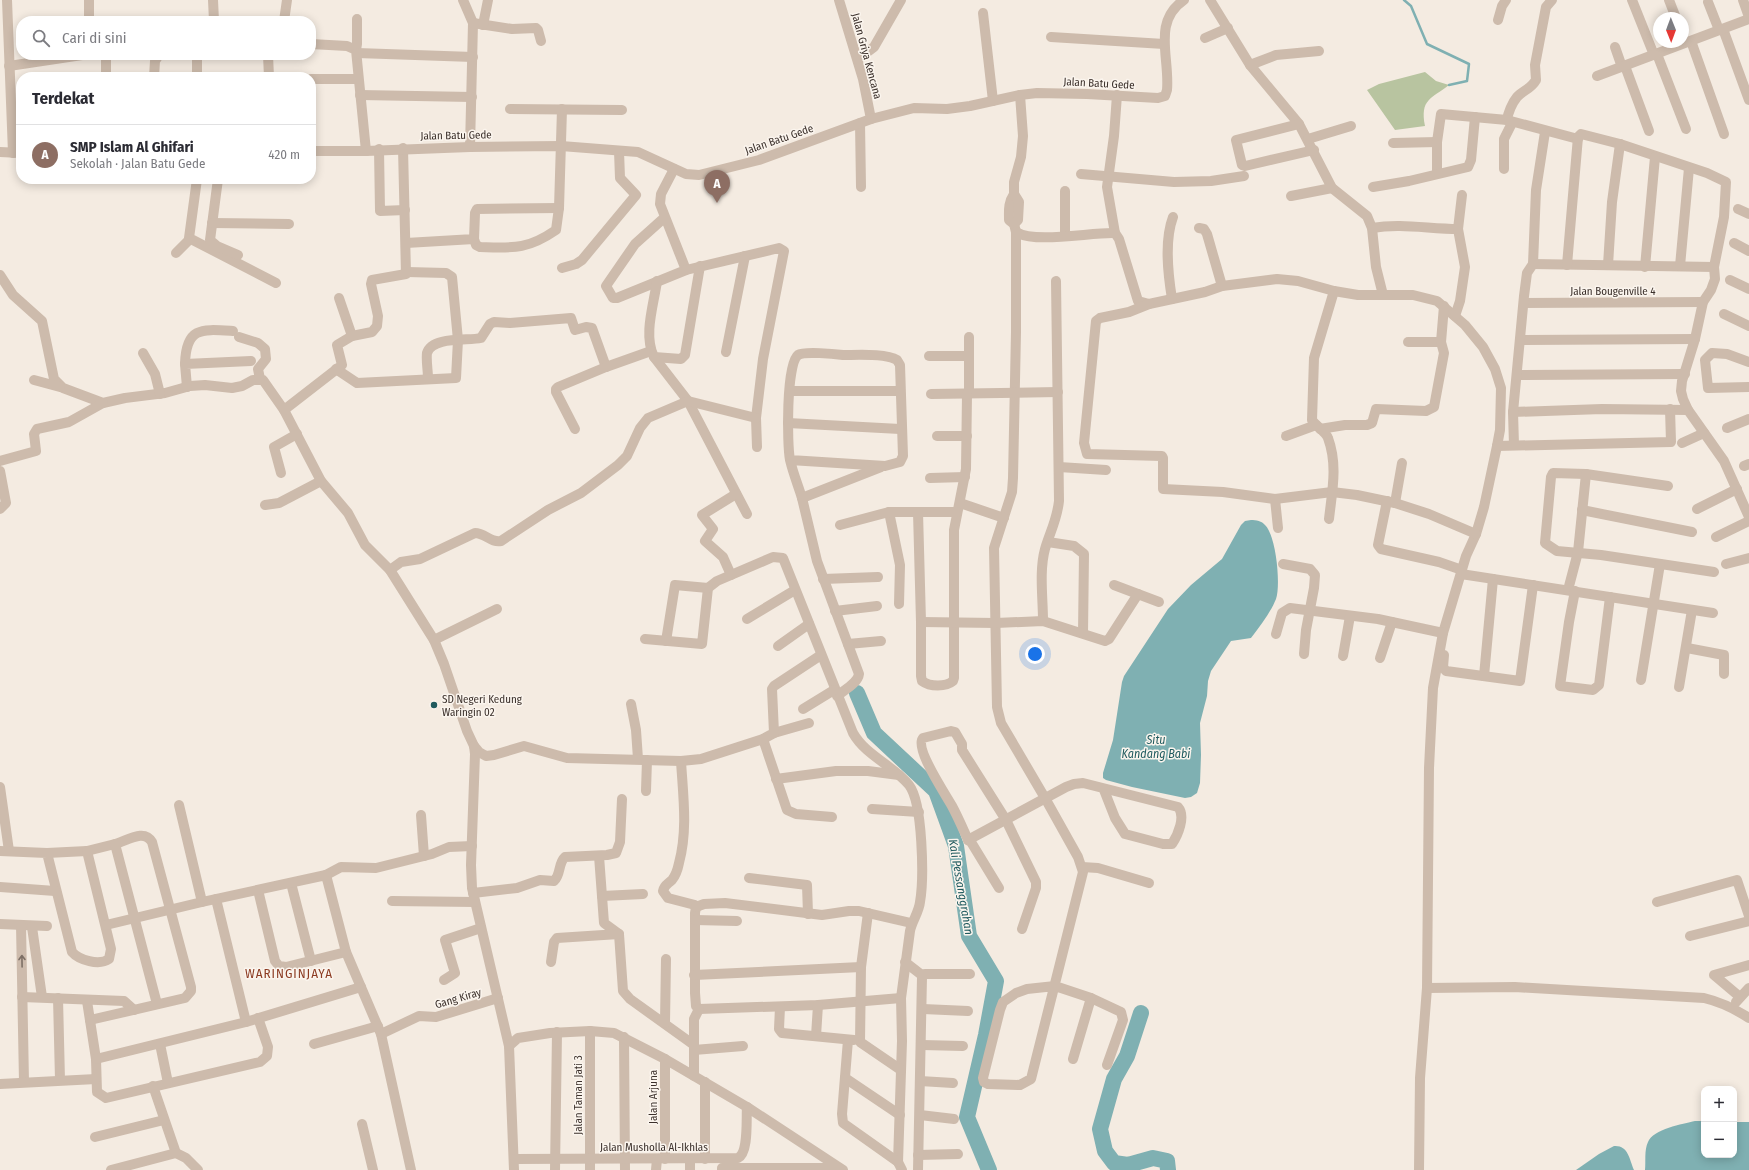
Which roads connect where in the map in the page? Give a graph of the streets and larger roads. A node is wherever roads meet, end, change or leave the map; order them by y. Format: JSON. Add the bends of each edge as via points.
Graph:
{"nodes":[{"id":1,"x":7,"y":0,"type":"edge"},
{"id":2,"x":89,"y":0,"type":"edge"},
{"id":3,"x":213,"y":0,"type":"edge"},
{"id":4,"x":287,"y":0,"type":"edge"},
{"id":5,"x":463,"y":0,"type":"edge"},
{"id":6,"x":488,"y":0,"type":"edge"},
{"id":7,"x":839,"y":0,"type":"edge"},
{"id":8,"x":901,"y":0,"type":"edge"},
{"id":9,"x":1184,"y":0,"type":"edge"},
{"id":10,"x":1210,"y":0,"type":"edge"},
{"id":11,"x":1506,"y":0,"type":"edge"},
{"id":12,"x":1552,"y":0,"type":"edge"},
{"id":13,"x":1632,"y":0,"type":"edge"},
{"id":14,"x":1669,"y":0,"type":"edge"},
{"id":15,"x":1743,"y":0,"type":"edge"},
{"id":16,"x":1708,"y":2,"type":"dead end"},
{"id":17,"x":1674,"y":12,"type":"edge"},
{"id":18,"x":983,"y":13,"type":"dead end"},
{"id":19,"x":89,"y":16,"type":"edge"},
{"id":20,"x":214,"y":16,"type":"edge"},
{"id":21,"x":285,"y":16,"type":"edge"},
{"id":22,"x":1749,"y":18,"type":"edge"},
{"id":23,"x":357,"y":19,"type":"dead end"},
{"id":24,"x":1498,"y":20,"type":"dead end"},
{"id":25,"x":478,"y":24,"type":"junction"},
{"id":26,"x":4,"y":28,"type":"edge"},
{"id":27,"x":1228,"y":28,"type":"junction"},
{"id":28,"x":1721,"y":30,"type":"junction"},
{"id":29,"x":1051,"y":37,"type":"dead end"},
{"id":30,"x":1205,"y":38,"type":"dead end"},
{"id":31,"x":1689,"y":39,"type":"edge"},
{"id":32,"x":542,"y":41,"type":"dead end"},
{"id":33,"x":316,"y":44,"type":"edge"},
{"id":34,"x":1164,"y":44,"type":"junction"},
{"id":35,"x":1615,"y":47,"type":"dead end"},
{"id":36,"x":1689,"y":47,"type":"edge"},
{"id":37,"x":1668,"y":48,"type":"edge"},
{"id":38,"x":1319,"y":51,"type":"dead end"},
{"id":39,"x":356,"y":52,"type":"junction"},
{"id":40,"x":1655,"y":54,"type":"junction"},
{"id":41,"x":473,"y":56,"type":"junction"},
{"id":42,"x":858,"y":59,"type":"junction"},
{"id":43,"x":49,"y":60,"type":"edge"},
{"id":44,"x":106,"y":60,"type":"edge"},
{"id":45,"x":156,"y":60,"type":"edge"},
{"id":46,"x":197,"y":60,"type":"edge"},
{"id":47,"x":268,"y":60,"type":"edge"},
{"id":48,"x":9,"y":66,"type":"junction"},
{"id":49,"x":1250,"y":66,"type":"junction"},
{"id":50,"x":1624,"y":66,"type":"junction"},
{"id":51,"x":106,"y":72,"type":"edge"},
{"id":52,"x":154,"y":72,"type":"edge"},
{"id":53,"x":197,"y":72,"type":"edge"},
{"id":54,"x":269,"y":72,"type":"edge"},
{"id":55,"x":1597,"y":76,"type":"dead end"},
{"id":56,"x":316,"y":79,"type":"edge"},
{"id":57,"x":358,"y":79,"type":"junction"},
{"id":58,"x":360,"y":95,"type":"junction"},
{"id":59,"x":1020,"y":95,"type":"junction"},
{"id":60,"x":1117,"y":95,"type":"junction"},
{"id":61,"x":472,"y":97,"type":"junction"},
{"id":62,"x":1749,"y":100,"type":"edge"},
{"id":63,"x":993,"y":101,"type":"junction"},
{"id":64,"x":510,"y":109,"type":"dead end"},
{"id":65,"x":562,"y":109,"type":"junction"},
{"id":66,"x":622,"y":110,"type":"dead end"},
{"id":67,"x":1474,"y":117,"type":"junction"},
{"id":68,"x":871,"y":119,"type":"junction"},
{"id":69,"x":1510,"y":122,"type":"junction"},
{"id":70,"x":860,"y":123,"type":"junction"},
{"id":71,"x":1299,"y":124,"type":"junction"},
{"id":72,"x":1351,"y":126,"type":"dead end"},
{"id":73,"x":1686,"y":129,"type":"dead end"},
{"id":74,"x":1649,"y":131,"type":"dead end"},
{"id":75,"x":1545,"y":132,"type":"junction"},
{"id":76,"x":1724,"y":134,"type":"dead end"},
{"id":77,"x":1308,"y":139,"type":"junction"},
{"id":78,"x":1578,"y":139,"type":"junction"},
{"id":79,"x":16,"y":142,"type":"edge"},
{"id":80,"x":1437,"y":142,"type":"junction"},
{"id":81,"x":1393,"y":143,"type":"dead end"},
{"id":82,"x":1620,"y":144,"type":"junction"},
{"id":83,"x":561,"y":146,"type":"junction"},
{"id":84,"x":470,"y":147,"type":"junction"},
{"id":85,"x":403,"y":148,"type":"junction"},
{"id":86,"x":379,"y":149,"type":"junction"},
{"id":87,"x":1314,"y":150,"type":"junction"},
{"id":88,"x":316,"y":151,"type":"edge"},
{"id":89,"x":366,"y":151,"type":"junction"},
{"id":90,"x":619,"y":151,"type":"junction"},
{"id":91,"x":0,"y":152,"type":"edge"},
{"id":92,"x":16,"y":153,"type":"edge"},
{"id":93,"x":1655,"y":157,"type":"junction"},
{"id":94,"x":1689,"y":168,"type":"junction"},
{"id":95,"x":674,"y":169,"type":"junction"},
{"id":96,"x":1504,"y":169,"type":"dead end"},
{"id":97,"x":1437,"y":173,"type":"junction"},
{"id":98,"x":1081,"y":174,"type":"dead end"},
{"id":99,"x":1108,"y":175,"type":"junction"},
{"id":100,"x":1244,"y":176,"type":"dead end"},
{"id":101,"x":196,"y":184,"type":"edge"},
{"id":102,"x":217,"y":184,"type":"edge"},
{"id":103,"x":861,"y":187,"type":"dead end"},
{"id":104,"x":1373,"y":187,"type":"dead end"},
{"id":105,"x":1332,"y":188,"type":"junction"},
{"id":106,"x":1065,"y":191,"type":"dead end"},
{"id":107,"x":1462,"y":195,"type":"dead end"},
{"id":108,"x":1291,"y":196,"type":"dead end"},
{"id":109,"x":559,"y":208,"type":"junction"},
{"id":110,"x":1738,"y":209,"type":"dead end"},
{"id":111,"x":405,"y":210,"type":"junction"},
{"id":112,"x":1749,"y":214,"type":"edge"},
{"id":113,"x":1173,"y":217,"type":"dead end"},
{"id":114,"x":664,"y":218,"type":"junction"},
{"id":115,"x":212,"y":224,"type":"junction"},
{"id":116,"x":289,"y":224,"type":"dead end"},
{"id":117,"x":1015,"y":228,"type":"junction"},
{"id":118,"x":1199,"y":228,"type":"dead end"},
{"id":119,"x":1372,"y":228,"type":"junction"},
{"id":120,"x":1458,"y":229,"type":"junction"},
{"id":121,"x":1115,"y":233,"type":"junction"},
{"id":122,"x":1065,"y":236,"type":"junction"},
{"id":123,"x":190,"y":239,"type":"junction"},
{"id":124,"x":474,"y":239,"type":"junction"},
{"id":125,"x":406,"y":243,"type":"junction"},
{"id":126,"x":1734,"y":243,"type":"dead end"},
{"id":127,"x":1749,"y":251,"type":"edge"},
{"id":128,"x":176,"y":253,"type":"dead end"},
{"id":129,"x":238,"y":255,"type":"dead end"},
{"id":130,"x":745,"y":256,"type":"junction"},
{"id":131,"x":1533,"y":264,"type":"junction"},
{"id":132,"x":1567,"y":265,"type":"junction"},
{"id":133,"x":1608,"y":265,"type":"junction"},
{"id":134,"x":700,"y":266,"type":"junction"},
{"id":135,"x":1680,"y":266,"type":"junction"},
{"id":136,"x":1645,"y":267,"type":"junction"},
{"id":137,"x":1714,"y":267,"type":"junction"},
{"id":138,"x":562,"y":268,"type":"dead end"},
{"id":139,"x":686,"y":270,"type":"junction"},
{"id":140,"x":407,"y":272,"type":"junction"},
{"id":141,"x":0,"y":275,"type":"edge"},
{"id":142,"x":1730,"y":280,"type":"dead end"},
{"id":143,"x":657,"y":281,"type":"junction"},
{"id":144,"x":1056,"y":281,"type":"dead end"},
{"id":145,"x":276,"y":284,"type":"dead end"},
{"id":146,"x":1222,"y":286,"type":"junction"},
{"id":147,"x":1749,"y":289,"type":"edge"},
{"id":148,"x":1334,"y":291,"type":"junction"},
{"id":149,"x":1383,"y":295,"type":"junction"},
{"id":150,"x":339,"y":298,"type":"dead end"},
{"id":151,"x":1172,"y":299,"type":"junction"},
{"id":152,"x":1703,"y":302,"type":"junction"},
{"id":153,"x":1524,"y":303,"type":"junction"},
{"id":154,"x":1149,"y":304,"type":"junction"},
{"id":155,"x":1444,"y":306,"type":"junction"},
{"id":156,"x":1724,"y":314,"type":"dead end"},
{"id":157,"x":1455,"y":316,"type":"junction"},
{"id":158,"x":1749,"y":326,"type":"edge"},
{"id":159,"x":352,"y":336,"type":"junction"},
{"id":160,"x":969,"y":337,"type":"dead end"},
{"id":161,"x":1695,"y":339,"type":"junction"},
{"id":162,"x":458,"y":340,"type":"junction"},
{"id":163,"x":1520,"y":340,"type":"junction"},
{"id":164,"x":1408,"y":342,"type":"dead end"},
{"id":165,"x":1441,"y":342,"type":"junction"},
{"id":166,"x":726,"y":352,"type":"dead end"},
{"id":167,"x":143,"y":353,"type":"dead end"},
{"id":168,"x":653,"y":354,"type":"junction"},
{"id":169,"x":929,"y":356,"type":"dead end"},
{"id":170,"x":969,"y":356,"type":"junction"},
{"id":171,"x":251,"y":361,"type":"dead end"},
{"id":172,"x":1749,"y":362,"type":"edge"},
{"id":173,"x":185,"y":364,"type":"junction"},
{"id":174,"x":606,"y":367,"type":"junction"},
{"id":175,"x":336,"y":369,"type":"junction"},
{"id":176,"x":1685,"y":374,"type":"junction"},
{"id":177,"x":1518,"y":376,"type":"junction"},
{"id":178,"x":428,"y":378,"type":"junction"},
{"id":179,"x":260,"y":379,"type":"junction"},
{"id":180,"x":34,"y":380,"type":"dead end"},
{"id":181,"x":60,"y":387,"type":"junction"},
{"id":182,"x":187,"y":387,"type":"junction"},
{"id":183,"x":1749,"y":387,"type":"edge"},
{"id":184,"x":790,"y":391,"type":"junction"},
{"id":185,"x":900,"y":391,"type":"junction"},
{"id":186,"x":1015,"y":392,"type":"junction"},
{"id":187,"x":1058,"y":392,"type":"junction"},
{"id":188,"x":160,"y":394,"type":"junction"},
{"id":189,"x":931,"y":394,"type":"dead end"},
{"id":190,"x":968,"y":394,"type":"junction"},
{"id":191,"x":688,"y":401,"type":"junction"},
{"id":192,"x":103,"y":403,"type":"junction"},
{"id":193,"x":1670,"y":408,"type":"junction"},
{"id":194,"x":284,"y":410,"type":"junction"},
{"id":195,"x":1688,"y":410,"type":"junction"},
{"id":196,"x":1513,"y":412,"type":"junction"},
{"id":197,"x":756,"y":418,"type":"junction"},
{"id":198,"x":1749,"y":419,"type":"edge"},
{"id":199,"x":788,"y":424,"type":"junction"},
{"id":200,"x":1318,"y":427,"type":"junction"},
{"id":201,"x":1727,"y":428,"type":"dead end"},
{"id":202,"x":575,"y":429,"type":"dead end"},
{"id":203,"x":900,"y":429,"type":"junction"},
{"id":204,"x":1704,"y":433,"type":"junction"},
{"id":205,"x":297,"y":434,"type":"junction"},
{"id":206,"x":937,"y":436,"type":"dead end"},
{"id":207,"x":967,"y":436,"type":"junction"},
{"id":208,"x":1286,"y":436,"type":"dead end"},
{"id":209,"x":1682,"y":443,"type":"dead end"},
{"id":210,"x":1514,"y":445,"type":"junction"},
{"id":211,"x":757,"y":446,"type":"dead end"},
{"id":212,"x":1497,"y":446,"type":"junction"},
{"id":213,"x":790,"y":460,"type":"junction"},
{"id":214,"x":0,"y":461,"type":"edge"},
{"id":215,"x":1402,"y":463,"type":"dead end"},
{"id":216,"x":885,"y":466,"type":"junction"},
{"id":217,"x":1060,"y":467,"type":"junction"},
{"id":218,"x":1106,"y":470,"type":"dead end"},
{"id":219,"x":0,"y":471,"type":"edge"},
{"id":220,"x":281,"y":473,"type":"dead end"},
{"id":221,"x":1586,"y":474,"type":"junction"},
{"id":222,"x":965,"y":477,"type":"junction"},
{"id":223,"x":930,"y":478,"type":"dead end"},
{"id":224,"x":320,"y":481,"type":"junction"},
{"id":225,"x":1668,"y":486,"type":"dead end"},
{"id":226,"x":1737,"y":489,"type":"junction"},
{"id":227,"x":1332,"y":492,"type":"junction"},
{"id":228,"x":736,"y":494,"type":"junction"},
{"id":229,"x":802,"y":498,"type":"junction"},
{"id":230,"x":1275,"y":499,"type":"junction"},
{"id":231,"x":1391,"y":502,"type":"junction"},
{"id":232,"x":265,"y":505,"type":"dead end"},
{"id":233,"x":958,"y":508,"type":"junction"},
{"id":234,"x":0,"y":509,"type":"edge"},
{"id":235,"x":1697,"y":509,"type":"dead end"},
{"id":236,"x":1582,"y":510,"type":"junction"},
{"id":237,"x":890,"y":512,"type":"junction"},
{"id":238,"x":918,"y":512,"type":"junction"},
{"id":239,"x":747,"y":514,"type":"dead end"},
{"id":240,"x":1749,"y":517,"type":"edge"},
{"id":241,"x":1004,"y":518,"type":"junction"},
{"id":242,"x":1329,"y":519,"type":"dead end"},
{"id":243,"x":1749,"y":521,"type":"edge"},
{"id":244,"x":840,"y":525,"type":"dead end"},
{"id":245,"x":1278,"y":528,"type":"dead end"},
{"id":246,"x":1692,"y":532,"type":"dead end"},
{"id":247,"x":1476,"y":534,"type":"junction"},
{"id":248,"x":1716,"y":537,"type":"dead end"},
{"id":249,"x":1048,"y":542,"type":"junction"},
{"id":250,"x":1578,"y":552,"type":"junction"},
{"id":251,"x":1749,"y":558,"type":"edge"},
{"id":252,"x":1283,"y":564,"type":"dead end"},
{"id":253,"x":1660,"y":564,"type":"junction"},
{"id":254,"x":1726,"y":564,"type":"dead end"},
{"id":255,"x":390,"y":570,"type":"junction"},
{"id":256,"x":1714,"y":572,"type":"dead end"},
{"id":257,"x":1463,"y":573,"type":"junction"},
{"id":258,"x":731,"y":575,"type":"junction"},
{"id":259,"x":878,"y":577,"type":"dead end"},
{"id":260,"x":823,"y":579,"type":"junction"},
{"id":261,"x":1493,"y":579,"type":"junction"},
{"id":262,"x":1114,"y":585,"type":"dead end"},
{"id":263,"x":1533,"y":585,"type":"junction"},
{"id":264,"x":708,"y":588,"type":"junction"},
{"id":265,"x":795,"y":590,"type":"junction"},
{"id":266,"x":1571,"y":590,"type":"junction"},
{"id":267,"x":1138,"y":594,"type":"junction"},
{"id":268,"x":1610,"y":597,"type":"junction"},
{"id":269,"x":1159,"y":602,"type":"dead end"},
{"id":270,"x":899,"y":604,"type":"dead end"},
{"id":271,"x":1654,"y":604,"type":"junction"},
{"id":272,"x":877,"y":606,"type":"dead end"},
{"id":273,"x":497,"y":609,"type":"dead end"},
{"id":274,"x":1692,"y":610,"type":"junction"},
{"id":275,"x":836,"y":611,"type":"junction"},
{"id":276,"x":1310,"y":611,"type":"junction"},
{"id":277,"x":1713,"y":613,"type":"dead end"},
{"id":278,"x":1350,"y":616,"type":"junction"},
{"id":279,"x":747,"y":619,"type":"dead end"},
{"id":280,"x":1042,"y":621,"type":"junction"},
{"id":281,"x":921,"y":622,"type":"junction"},
{"id":282,"x":954,"y":622,"type":"junction"},
{"id":283,"x":1392,"y":622,"type":"junction"},
{"id":284,"x":996,"y":623,"type":"junction"},
{"id":285,"x":808,"y":624,"type":"junction"},
{"id":286,"x":1082,"y":633,"type":"junction"},
{"id":287,"x":1443,"y":633,"type":"junction"},
{"id":288,"x":1276,"y":634,"type":"dead end"},
{"id":289,"x":645,"y":639,"type":"dead end"},
{"id":290,"x":434,"y":640,"type":"junction"},
{"id":291,"x":666,"y":641,"type":"junction"},
{"id":292,"x":881,"y":641,"type":"dead end"},
{"id":293,"x":848,"y":644,"type":"junction"},
{"id":294,"x":778,"y":646,"type":"dead end"},
{"id":295,"x":1687,"y":648,"type":"junction"},
{"id":296,"x":1304,"y":654,"type":"dead end"},
{"id":297,"x":821,"y":655,"type":"junction"},
{"id":298,"x":1343,"y":656,"type":"dead end"},
{"id":299,"x":1380,"y":658,"type":"dead end"},
{"id":300,"x":1724,"y":674,"type":"dead end"},
{"id":301,"x":1484,"y":676,"type":"junction"},
{"id":302,"x":1641,"y":680,"type":"dead end"},
{"id":303,"x":1679,"y":686,"type":"dead end"},
{"id":304,"x":838,"y":692,"type":"junction"},
{"id":305,"x":630,"y":704,"type":"dead end"},
{"id":306,"x":803,"y":708,"type":"dead end"},
{"id":307,"x":809,"y":723,"type":"dead end"},
{"id":308,"x":774,"y":733,"type":"junction"},
{"id":309,"x":763,"y":739,"type":"junction"},
{"id":310,"x":474,"y":746,"type":"junction"},
{"id":311,"x":642,"y":760,"type":"junction"},
{"id":312,"x":681,"y":761,"type":"junction"},
{"id":313,"x":900,"y":776,"type":"junction"},
{"id":314,"x":776,"y":779,"type":"junction"},
{"id":315,"x":0,"y":787,"type":"edge"},
{"id":316,"x":1104,"y":790,"type":"junction"},
{"id":317,"x":646,"y":791,"type":"dead end"},
{"id":318,"x":1045,"y":798,"type":"junction"},
{"id":319,"x":622,"y":799,"type":"dead end"},
{"id":320,"x":179,"y":805,"type":"dead end"},
{"id":321,"x":872,"y":809,"type":"dead end"},
{"id":322,"x":919,"y":812,"type":"junction"},
{"id":323,"x":421,"y":815,"type":"dead end"},
{"id":324,"x":832,"y":817,"type":"dead end"},
{"id":325,"x":1006,"y":820,"type":"junction"},
{"id":326,"x":968,"y":840,"type":"junction"},
{"id":327,"x":115,"y":844,"type":"junction"},
{"id":328,"x":472,"y":846,"type":"junction"},
{"id":329,"x":4,"y":851,"type":"edge"},
{"id":330,"x":87,"y":851,"type":"junction"},
{"id":331,"x":47,"y":853,"type":"junction"},
{"id":332,"x":424,"y":856,"type":"junction"},
{"id":333,"x":599,"y":856,"type":"junction"},
{"id":334,"x":1082,"y":867,"type":"junction"},
{"id":335,"x":326,"y":875,"type":"junction"},
{"id":336,"x":749,"y":878,"type":"dead end"},
{"id":337,"x":291,"y":883,"type":"junction"},
{"id":338,"x":1149,"y":883,"type":"dead end"},
{"id":339,"x":0,"y":887,"type":"edge"},
{"id":340,"x":999,"y":888,"type":"dead end"},
{"id":341,"x":258,"y":890,"type":"junction"},
{"id":342,"x":55,"y":891,"type":"junction"},
{"id":343,"x":643,"y":894,"type":"dead end"},
{"id":344,"x":602,"y":896,"type":"junction"},
{"id":345,"x":474,"y":897,"type":"junction"},
{"id":346,"x":216,"y":899,"type":"junction"},
{"id":347,"x":392,"y":901,"type":"dead end"},
{"id":348,"x":202,"y":902,"type":"junction"},
{"id":349,"x":1657,"y":902,"type":"dead end"},
{"id":350,"x":696,"y":907,"type":"junction"},
{"id":351,"x":172,"y":909,"type":"junction"},
{"id":352,"x":868,"y":913,"type":"junction"},
{"id":353,"x":808,"y":914,"type":"junction"},
{"id":354,"x":1749,"y":916,"type":"edge"},
{"id":355,"x":135,"y":918,"type":"junction"},
{"id":356,"x":695,"y":920,"type":"junction"},
{"id":357,"x":737,"y":921,"type":"dead end"},
{"id":358,"x":1749,"y":921,"type":"edge"},
{"id":359,"x":911,"y":923,"type":"junction"},
{"id":360,"x":0,"y":924,"type":"edge"},
{"id":361,"x":21,"y":925,"type":"junction"},
{"id":362,"x":106,"y":925,"type":"junction"},
{"id":363,"x":47,"y":926,"type":"dead end"},
{"id":364,"x":32,"y":927,"type":"junction"},
{"id":365,"x":481,"y":928,"type":"junction"},
{"id":366,"x":1022,"y":929,"type":"dead end"},
{"id":367,"x":619,"y":934,"type":"junction"},
{"id":368,"x":1690,"y":936,"type":"dead end"},
{"id":369,"x":346,"y":952,"type":"junction"},
{"id":370,"x":666,"y":959,"type":"dead end"},
{"id":371,"x":311,"y":961,"type":"junction"},
{"id":372,"x":551,"y":962,"type":"dead end"},
{"id":373,"x":905,"y":962,"type":"junction"},
{"id":374,"x":1749,"y":965,"type":"edge"},
{"id":375,"x":861,"y":967,"type":"junction"},
{"id":376,"x":970,"y":974,"type":"dead end"},
{"id":377,"x":694,"y":975,"type":"junction"},
{"id":378,"x":923,"y":976,"type":"junction"},
{"id":379,"x":444,"y":980,"type":"dead end"},
{"id":380,"x":1055,"y":986,"type":"junction"},
{"id":381,"x":361,"y":987,"type":"junction"},
{"id":382,"x":1428,"y":988,"type":"junction"},
{"id":383,"x":1749,"y":988,"type":"edge"},
{"id":384,"x":22,"y":997,"type":"junction"},
{"id":385,"x":42,"y":997,"type":"junction"},
{"id":386,"x":1740,"y":997,"type":"junction"},
{"id":387,"x":58,"y":998,"type":"junction"},
{"id":388,"x":498,"y":998,"type":"junction"},
{"id":389,"x":901,"y":998,"type":"junction"},
{"id":390,"x":1090,"y":998,"type":"junction"},
{"id":391,"x":87,"y":1000,"type":"junction"},
{"id":392,"x":861,"y":1001,"type":"junction"},
{"id":393,"x":157,"y":1004,"type":"junction"},
{"id":394,"x":818,"y":1005,"type":"junction"},
{"id":395,"x":780,"y":1007,"type":"junction"},
{"id":396,"x":1730,"y":1007,"type":"junction"},
{"id":397,"x":699,"y":1009,"type":"junction"},
{"id":398,"x":923,"y":1009,"type":"junction"},
{"id":399,"x":134,"y":1010,"type":"junction"},
{"id":400,"x":968,"y":1011,"type":"dead end"},
{"id":401,"x":258,"y":1018,"type":"junction"},
{"id":402,"x":1749,"y":1018,"type":"edge"},
{"id":403,"x":90,"y":1020,"type":"junction"},
{"id":404,"x":246,"y":1022,"type":"junction"},
{"id":405,"x":666,"y":1023,"type":"junction"},
{"id":406,"x":379,"y":1030,"type":"junction"},
{"id":407,"x":590,"y":1031,"type":"junction"},
{"id":408,"x":557,"y":1032,"type":"junction"},
{"id":409,"x":816,"y":1036,"type":"junction"},
{"id":410,"x":624,"y":1038,"type":"junction"},
{"id":411,"x":848,"y":1040,"type":"junction"},
{"id":412,"x":860,"y":1042,"type":"junction"},
{"id":413,"x":160,"y":1044,"type":"junction"},
{"id":414,"x":314,"y":1044,"type":"dead end"},
{"id":415,"x":922,"y":1045,"type":"junction"},
{"id":416,"x":509,"y":1046,"type":"junction"},
{"id":417,"x":743,"y":1046,"type":"dead end"},
{"id":418,"x":963,"y":1046,"type":"dead end"},
{"id":419,"x":694,"y":1047,"type":"junction"},
{"id":420,"x":96,"y":1059,"type":"junction"},
{"id":421,"x":665,"y":1059,"type":"junction"},
{"id":422,"x":1073,"y":1059,"type":"dead end"},
{"id":423,"x":1107,"y":1065,"type":"dead end"},
{"id":424,"x":900,"y":1070,"type":"junction"},
{"id":425,"x":694,"y":1076,"type":"junction"},
{"id":426,"x":845,"y":1078,"type":"junction"},
{"id":427,"x":96,"y":1079,"type":"junction"},
{"id":428,"x":60,"y":1080,"type":"junction"},
{"id":429,"x":920,"y":1081,"type":"junction"},
{"id":430,"x":24,"y":1082,"type":"junction"},
{"id":431,"x":705,"y":1082,"type":"junction"},
{"id":432,"x":168,"y":1083,"type":"junction"},
{"id":433,"x":953,"y":1083,"type":"dead end"},
{"id":434,"x":0,"y":1084,"type":"edge"},
{"id":435,"x":153,"y":1086,"type":"junction"},
{"id":436,"x":747,"y":1107,"type":"junction"},
{"id":437,"x":900,"y":1115,"type":"junction"},
{"id":438,"x":920,"y":1115,"type":"junction"},
{"id":439,"x":954,"y":1118,"type":"dead end"},
{"id":440,"x":164,"y":1120,"type":"junction"},
{"id":441,"x":362,"y":1124,"type":"dead end"},
{"id":442,"x":95,"y":1137,"type":"dead end"},
{"id":443,"x":176,"y":1153,"type":"junction"},
{"id":444,"x":958,"y":1154,"type":"dead end"},
{"id":445,"x":918,"y":1155,"type":"junction"},
{"id":446,"x":556,"y":1158,"type":"junction"},
{"id":447,"x":591,"y":1158,"type":"junction"},
{"id":448,"x":626,"y":1158,"type":"junction"},
{"id":449,"x":518,"y":1159,"type":"junction"},
{"id":450,"x":661,"y":1159,"type":"junction"},
{"id":451,"x":690,"y":1159,"type":"junction"},
{"id":452,"x":705,"y":1159,"type":"junction"},
{"id":453,"x":900,"y":1166,"type":"edge"},
{"id":454,"x":764,"y":1169,"type":"edge"},
{"id":455,"x":806,"y":1169,"type":"edge"},
{"id":456,"x":841,"y":1169,"type":"edge"},
{"id":457,"x":111,"y":1170,"type":"edge"},
{"id":458,"x":198,"y":1170,"type":"edge"},
{"id":459,"x":373,"y":1170,"type":"edge"},
{"id":460,"x":411,"y":1170,"type":"edge"},
{"id":461,"x":514,"y":1170,"type":"edge"},
{"id":462,"x":555,"y":1170,"type":"edge"},
{"id":463,"x":590,"y":1170,"type":"edge"},
{"id":464,"x":625,"y":1170,"type":"edge"},
{"id":465,"x":656,"y":1170,"type":"edge"},
{"id":466,"x":690,"y":1170,"type":"edge"},
{"id":467,"x":722,"y":1170,"type":"edge"},
{"id":468,"x":918,"y":1170,"type":"edge"},
{"id":469,"x":1419,"y":1170,"type":"edge"}],
"edges":[{"from":1,"to":26,"type":"street"},
{"from":2,"to":19,"type":"street"},
{"from":3,"to":20,"type":"street"},
{"from":4,"to":21,"type":"street"},
{"from":5,"to":25,"type":"street"},
{"from":6,"to":25,"type":"street"},
{"from":7,"to":42,"type":"street","name":"Jalan Griya Kencana"},
{"from":8,"to":42,"type":"street","via":[[874,47]]},
{"from":9,"to":34,"type":"street","name":"Jalan Batu Gede","via":[[1173,8],[1167,19]]},
{"from":10,"to":27,"type":"street"},
{"from":11,"to":24,"type":"street"},
{"from":12,"to":69,"type":"street","via":[[1546,7],[1534,67],[1536,80],[1516,98],[1508,111]]},
{"from":13,"to":40,"type":"street"},
{"from":14,"to":17,"type":"street"},
{"from":15,"to":22,"type":"street"},
{"from":16,"to":28,"type":"street"},
{"from":18,"to":63,"type":"street"},
{"from":22,"to":28,"type":"street"},
{"from":23,"to":39,"type":"street"},
{"from":25,"to":32,"type":"street","via":[[512,29],[537,29]]},
{"from":25,"to":41,"type":"street"},
{"from":26,"to":48,"type":"street"},
{"from":27,"to":30,"type":"street"},
{"from":27,"to":49,"type":"street"},
{"from":28,"to":31,"type":"street"},
{"from":28,"to":62,"type":"street"},
{"from":29,"to":34,"type":"street"},
{"from":33,"to":39,"type":"street","via":[[347,46]]},
{"from":34,"to":60,"type":"street","name":"Jalan Batu Gede","via":[[1168,86],[1165,96],[1154,98]]},
{"from":35,"to":50,"type":"street"},
{"from":36,"to":76,"type":"street"},
{"from":37,"to":40,"type":"street"},
{"from":38,"to":49,"type":"street","via":[[1276,55]]},
{"from":39,"to":41,"type":"street"},
{"from":39,"to":57,"type":"street"},
{"from":40,"to":50,"type":"street"},
{"from":40,"to":73,"type":"street"},
{"from":41,"to":61,"type":"street"},
{"from":42,"to":68,"type":"street","name":"Jalan Griya Kencana"},
{"from":43,"to":48,"type":"street"},
{"from":44,"to":51,"type":"street"},
{"from":45,"to":52,"type":"street"},
{"from":46,"to":53,"type":"street"},
{"from":47,"to":54,"type":"street"},
{"from":48,"to":79,"type":"street"},
{"from":49,"to":71,"type":"street"},
{"from":50,"to":55,"type":"street"},
{"from":50,"to":74,"type":"street"},
{"from":56,"to":57,"type":"street"},
{"from":57,"to":58,"type":"street"},
{"from":58,"to":61,"type":"street"},
{"from":58,"to":89,"type":"street"},
{"from":59,"to":60,"type":"street","name":"Jalan Batu Gede"},
{"from":59,"to":63,"type":"street","name":"Jalan Batu Gede"},
{"from":59,"to":117,"type":"street","via":[[1023,136],[1021,157],[1014,182],[1014,194],[1009,201],[1009,220]]},
{"from":60,"to":99,"type":"street"},
{"from":61,"to":84,"type":"street"},
{"from":63,"to":68,"type":"street","name":"Jalan Batu Gede","via":[[947,109],[914,108]]},
{"from":64,"to":65,"type":"street"},
{"from":65,"to":66,"type":"street"},
{"from":65,"to":83,"type":"street"},
{"from":67,"to":69,"type":"street"},
{"from":67,"to":80,"type":"street","via":[[1441,114]]},
{"from":67,"to":97,"type":"street","via":[[1471,160],[1468,167]]},
{"from":68,"to":70,"type":"street","name":"Jalan Batu Gede"},
{"from":69,"to":75,"type":"street"},
{"from":69,"to":96,"type":"street","via":[[1504,139]]},
{"from":70,"to":95,"type":"street","name":"Jalan Batu Gede","via":[[789,150],[714,173],[691,175]]},
{"from":70,"to":103,"type":"street"},
{"from":71,"to":77,"type":"street"},
{"from":71,"to":87,"type":"street","via":[[1236,140],[1242,165]]},
{"from":72,"to":77,"type":"street"},
{"from":75,"to":78,"type":"street"},
{"from":75,"to":131,"type":"street","via":[[1536,190]]},
{"from":77,"to":87,"type":"street"},
{"from":78,"to":82,"type":"street","via":[[1581,134],[1585,134]]},
{"from":78,"to":132,"type":"street"},
{"from":80,"to":81,"type":"street"},
{"from":80,"to":97,"type":"street"},
{"from":82,"to":93,"type":"street"},
{"from":82,"to":133,"type":"street","via":[[1612,202]]},
{"from":83,"to":84,"type":"street","name":"Jalan Batu Gede"},
{"from":83,"to":90,"type":"street","name":"Jalan Batu Gede"},
{"from":83,"to":109,"type":"street"},
{"from":84,"to":85,"type":"street","name":"Jalan Batu Gede"},
{"from":85,"to":86,"type":"street","name":"Jalan Batu Gede"},
{"from":85,"to":111,"type":"street"},
{"from":86,"to":89,"type":"street","name":"Jalan Batu Gede"},
{"from":86,"to":111,"type":"street","via":[[380,211]]},
{"from":87,"to":105,"type":"street"},
{"from":88,"to":89,"type":"street","name":"Jalan Batu Gede"},
{"from":90,"to":95,"type":"street","name":"Jalan Batu Gede","via":[[646,154]]},
{"from":90,"to":138,"type":"street","via":[[620,178],[636,195],[582,260]]},
{"from":91,"to":92,"type":"street"},
{"from":93,"to":94,"type":"street"},
{"from":93,"to":136,"type":"street"},
{"from":94,"to":135,"type":"street"},
{"from":94,"to":137,"type":"street","via":[[1726,182],[1724,216]]},
{"from":95,"to":114,"type":"street","via":[[660,199]]},
{"from":97,"to":104,"type":"street"},
{"from":98,"to":99,"type":"street"},
{"from":99,"to":100,"type":"street","via":[[1174,182],[1211,182]]},
{"from":99,"to":121,"type":"street","via":[[1107,196]]},
{"from":101,"to":123,"type":"street","via":[[188,235]]},
{"from":102,"to":115,"type":"street"},
{"from":105,"to":108,"type":"street"},
{"from":105,"to":119,"type":"street","via":[[1367,216]]},
{"from":106,"to":122,"type":"street"},
{"from":107,"to":120,"type":"street"},
{"from":109,"to":124,"type":"street","via":[[477,209]]},
{"from":109,"to":124,"type":"street","via":[[556,230],[528,245],[517,248],[480,247]]},
{"from":110,"to":112,"type":"street"},
{"from":111,"to":125,"type":"street"},
{"from":113,"to":151,"type":"street","via":[[1167,261]]},
{"from":114,"to":139,"type":"street"},
{"from":114,"to":143,"type":"street","via":[[635,244],[606,286],[616,299]]},
{"from":115,"to":116,"type":"street"},
{"from":115,"to":129,"type":"street","via":[[212,243]]},
{"from":117,"to":122,"type":"street","via":[[1031,236]]},
{"from":117,"to":186,"type":"street"},
{"from":118,"to":146,"type":"street","via":[[1204,229],[1207,234]]},
{"from":119,"to":120,"type":"street","via":[[1393,225]]},
{"from":119,"to":149,"type":"street","via":[[1376,267]]},
{"from":120,"to":157,"type":"street","via":[[1465,267]]},
{"from":121,"to":122,"type":"street"},
{"from":121,"to":154,"type":"street","via":[[1119,239],[1135,297],[1140,303]]},
{"from":123,"to":128,"type":"street"},
{"from":123,"to":145,"type":"street"},
{"from":124,"to":125,"type":"street"},
{"from":125,"to":140,"type":"street"},
{"from":126,"to":127,"type":"street"},
{"from":130,"to":134,"type":"street"},
{"from":130,"to":166,"type":"street"},
{"from":130,"to":197,"type":"street","via":[[780,248],[784,254],[763,359]]},
{"from":131,"to":132,"type":"street"},
{"from":131,"to":153,"type":"street","via":[[1527,274]]},
{"from":132,"to":133,"type":"street"},
{"from":133,"to":136,"type":"street"},
{"from":134,"to":139,"type":"street"},
{"from":134,"to":168,"type":"street","via":[[684,358],[678,360]]},
{"from":135,"to":136,"type":"street"},
{"from":135,"to":137,"type":"street"},
{"from":137,"to":152,"type":"street","via":[[1715,279],[1712,290]]},
{"from":139,"to":143,"type":"street"},
{"from":140,"to":159,"type":"street","via":[[403,276],[377,277],[372,280],[378,316],[377,326],[372,332]]},
{"from":140,"to":162,"type":"street","via":[[446,273],[452,277]]},
{"from":141,"to":181,"type":"street","via":[[13,295],[42,321],[54,379]]},
{"from":142,"to":147,"type":"street"},
{"from":143,"to":168,"type":"street","via":[[650,330]]},
{"from":144,"to":187,"type":"street"},
{"from":146,"to":148,"type":"street","via":[[1277,279],[1298,281]]},
{"from":146,"to":151,"type":"street"},
{"from":148,"to":149,"type":"street","via":[[1358,295]]},
{"from":148,"to":200,"type":"street","via":[[1314,358],[1312,415]]},
{"from":149,"to":155,"type":"street","via":[[1430,298]]},
{"from":150,"to":159,"type":"street"},
{"from":151,"to":154,"type":"street"},
{"from":152,"to":153,"type":"street","name":"Jalan Bougenville 4"},
{"from":152,"to":161,"type":"street"},
{"from":153,"to":163,"type":"street"},
{"from":154,"to":230,"type":"street","via":[[1129,312],[1100,318],[1096,322],[1088,391],[1086,452],[1095,456],[1162,456],[1163,489]]},
{"from":155,"to":157,"type":"street"},
{"from":155,"to":165,"type":"street"},
{"from":156,"to":158,"type":"street"},
{"from":157,"to":212,"type":"street","via":[[1483,347],[1495,369],[1501,388]]},
{"from":159,"to":175,"type":"street","via":[[337,344],[342,364]]},
{"from":160,"to":170,"type":"street"},
{"from":161,"to":163,"type":"street"},
{"from":161,"to":176,"type":"street"},
{"from":162,"to":174,"type":"street","via":[[482,338],[494,322],[510,323],[568,317],[574,322],[576,330],[592,328]]},
{"from":162,"to":178,"type":"street","via":[[438,342],[429,350]]},
{"from":162,"to":178,"type":"street","via":[[456,378]]},
{"from":163,"to":177,"type":"street"},
{"from":164,"to":165,"type":"street"},
{"from":165,"to":200,"type":"street","via":[[1444,352],[1434,407],[1431,410],[1376,408],[1372,423],[1367,425]]},
{"from":167,"to":188,"type":"street","via":[[155,374]]},
{"from":168,"to":174,"type":"street"},
{"from":168,"to":191,"type":"street"},
{"from":169,"to":170,"type":"street"},
{"from":170,"to":190,"type":"street"},
{"from":171,"to":173,"type":"street"},
{"from":172,"to":183,"type":"street","via":[[1722,353],[1712,353],[1705,360],[1708,388]]},
{"from":173,"to":179,"type":"street","via":[[185,347],[191,337],[199,332],[214,330],[236,334],[258,343],[265,349],[266,359],[258,369]]},
{"from":173,"to":182,"type":"street"},
{"from":174,"to":202,"type":"street","via":[[556,389]]},
{"from":175,"to":178,"type":"street","via":[[357,383]]},
{"from":175,"to":194,"type":"street"},
{"from":176,"to":177,"type":"street"},
{"from":176,"to":195,"type":"street","via":[[1681,391]]},
{"from":177,"to":196,"type":"street"},
{"from":179,"to":182,"type":"street","via":[[232,388],[205,385]]},
{"from":179,"to":194,"type":"street"},
{"from":180,"to":181,"type":"street"},
{"from":181,"to":192,"type":"street"},
{"from":182,"to":188,"type":"street"},
{"from":184,"to":185,"type":"street"},
{"from":184,"to":185,"type":"street","via":[[794,361],[801,354],[894,358],[900,365]]},
{"from":184,"to":199,"type":"street"},
{"from":185,"to":203,"type":"street"},
{"from":186,"to":187,"type":"street"},
{"from":186,"to":190,"type":"street"},
{"from":186,"to":241,"type":"street","via":[[1012,492]]},
{"from":187,"to":217,"type":"street"},
{"from":188,"to":192,"type":"street"},
{"from":189,"to":190,"type":"street"},
{"from":190,"to":207,"type":"street"},
{"from":191,"to":197,"type":"street"},
{"from":191,"to":228,"type":"street"},
{"from":191,"to":255,"type":"street","via":[[648,418],[640,428],[627,456],[618,466],[581,493],[548,510],[501,541],[495,541],[482,533],[475,533],[420,559],[402,562]]},
{"from":192,"to":214,"type":"street","via":[[69,422],[37,428],[34,432],[35,452]]},
{"from":193,"to":195,"type":"street"},
{"from":193,"to":196,"type":"street"},
{"from":193,"to":210,"type":"street","via":[[1671,442]]},
{"from":194,"to":205,"type":"street"},
{"from":195,"to":204,"type":"street"},
{"from":196,"to":210,"type":"street"},
{"from":197,"to":211,"type":"street"},
{"from":198,"to":201,"type":"street"},
{"from":199,"to":203,"type":"street"},
{"from":199,"to":213,"type":"street"},
{"from":200,"to":208,"type":"street"},
{"from":200,"to":227,"type":"street","via":[[1328,437],[1333,453]]},
{"from":203,"to":216,"type":"street","via":[[902,460],[897,464]]},
{"from":204,"to":209,"type":"street"},
{"from":204,"to":226,"type":"street","via":[[1724,461]]},
{"from":205,"to":220,"type":"street","via":[[274,447]]},
{"from":205,"to":224,"type":"street"},
{"from":206,"to":207,"type":"street"},
{"from":207,"to":222,"type":"street"},
{"from":210,"to":212,"type":"street"},
{"from":212,"to":247,"type":"street"},
{"from":213,"to":216,"type":"street"},
{"from":213,"to":229,"type":"street"},
{"from":215,"to":231,"type":"street"},
{"from":216,"to":229,"type":"street"},
{"from":217,"to":218,"type":"street"},
{"from":217,"to":249,"type":"street","via":[[1057,516]]},
{"from":219,"to":234,"type":"street","via":[[6,504]]},
{"from":221,"to":225,"type":"street"},
{"from":221,"to":236,"type":"street"},
{"from":221,"to":250,"type":"street","via":[[1552,474],[1544,534],[1545,543],[1553,550]]},
{"from":222,"to":223,"type":"street"},
{"from":222,"to":233,"type":"street"},
{"from":224,"to":232,"type":"street","via":[[278,503]]},
{"from":224,"to":255,"type":"street","via":[[348,513],[365,545]]},
{"from":226,"to":235,"type":"street"},
{"from":226,"to":240,"type":"street"},
{"from":227,"to":230,"type":"street"},
{"from":227,"to":231,"type":"street"},
{"from":227,"to":242,"type":"street"},
{"from":228,"to":239,"type":"street"},
{"from":228,"to":258,"type":"street","via":[[702,515],[713,529],[705,541],[723,557]]},
{"from":229,"to":260,"type":"street"},
{"from":230,"to":245,"type":"street"},
{"from":231,"to":247,"type":"street","via":[[1429,514]]},
{"from":231,"to":257,"type":"street","via":[[1379,540],[1378,545],[1381,549],[1439,562]]},
{"from":233,"to":238,"type":"street"},
{"from":233,"to":241,"type":"street"},
{"from":233,"to":282,"type":"street","via":[[954,530]]},
{"from":236,"to":246,"type":"street"},
{"from":236,"to":250,"type":"street"},
{"from":237,"to":238,"type":"street"},
{"from":237,"to":244,"type":"street"},
{"from":237,"to":270,"type":"street","via":[[900,565]]},
{"from":238,"to":281,"type":"street"},
{"from":241,"to":284,"type":"street","via":[[994,548]]},
{"from":243,"to":248,"type":"street"},
{"from":247,"to":257,"type":"street"},
{"from":249,"to":280,"type":"street","via":[[1043,561]]},
{"from":249,"to":286,"type":"street","via":[[1074,546],[1084,554]]},
{"from":250,"to":253,"type":"street"},
{"from":250,"to":266,"type":"street"},
{"from":251,"to":254,"type":"street"},
{"from":252,"to":276,"type":"street","via":[[1313,572],[1315,581]]},
{"from":253,"to":256,"type":"street"},
{"from":253,"to":271,"type":"street"},
{"from":255,"to":290,"type":"street"},
{"from":257,"to":261,"type":"street"},
{"from":257,"to":287,"type":"street"},
{"from":257,"to":301,"type":"street","via":[[1450,624],[1443,667],[1446,671]]},
{"from":258,"to":264,"type":"street"},
{"from":258,"to":265,"type":"street","via":[[781,556],[786,560]]},
{"from":259,"to":260,"type":"street"},
{"from":260,"to":275,"type":"street"},
{"from":261,"to":263,"type":"street"},
{"from":261,"to":301,"type":"street"},
{"from":262,"to":267,"type":"street"},
{"from":263,"to":266,"type":"street"},
{"from":263,"to":301,"type":"street","via":[[1520,681]]},
{"from":264,"to":291,"type":"street","via":[[674,586]]},
{"from":264,"to":291,"type":"street","via":[[702,644]]},
{"from":265,"to":279,"type":"street"},
{"from":265,"to":285,"type":"street"},
{"from":266,"to":268,"type":"street"},
{"from":266,"to":268,"type":"street","via":[[1560,686],[1593,690],[1597,688]]},
{"from":267,"to":269,"type":"street"},
{"from":267,"to":286,"type":"street","via":[[1108,640]]},
{"from":268,"to":271,"type":"street"},
{"from":271,"to":274,"type":"street"},
{"from":271,"to":302,"type":"street"},
{"from":272,"to":275,"type":"street"},
{"from":273,"to":290,"type":"street"},
{"from":274,"to":277,"type":"street"},
{"from":274,"to":295,"type":"street"},
{"from":275,"to":293,"type":"street"},
{"from":276,"to":278,"type":"street"},
{"from":276,"to":288,"type":"street","via":[[1286,609],[1282,613]]},
{"from":276,"to":296,"type":"street"},
{"from":278,"to":283,"type":"street"},
{"from":278,"to":298,"type":"street"},
{"from":280,"to":284,"type":"street"},
{"from":280,"to":286,"type":"street"},
{"from":281,"to":282,"type":"street"},
{"from":281,"to":282,"type":"street","via":[[921,679],[928,685],[952,683]]},
{"from":282,"to":284,"type":"street"},
{"from":283,"to":287,"type":"street"},
{"from":283,"to":299,"type":"street"},
{"from":284,"to":318,"type":"street","via":[[998,713],[1001,723]]},
{"from":285,"to":294,"type":"street"},
{"from":285,"to":297,"type":"street"},
{"from":287,"to":382,"type":"street","via":[[1433,688],[1430,724]]},
{"from":289,"to":291,"type":"street"},
{"from":290,"to":310,"type":"street"},
{"from":292,"to":293,"type":"street"},
{"from":293,"to":304,"type":"street","via":[[859,678]]},
{"from":295,"to":300,"type":"street","via":[[1724,655]]},
{"from":295,"to":303,"type":"street"},
{"from":297,"to":304,"type":"street"},
{"from":297,"to":308,"type":"street","via":[[772,689]]},
{"from":304,"to":306,"type":"street"},
{"from":304,"to":313,"type":"street","via":[[856,739]]},
{"from":305,"to":311,"type":"street"},
{"from":307,"to":308,"type":"street"},
{"from":308,"to":309,"type":"street"},
{"from":309,"to":312,"type":"street","via":[[700,759]]},
{"from":309,"to":314,"type":"street"},
{"from":310,"to":311,"type":"street","via":[[486,756],[524,746],[568,758]]},
{"from":310,"to":328,"type":"street","via":[[476,768]]},
{"from":311,"to":312,"type":"street"},
{"from":311,"to":317,"type":"street"},
{"from":312,"to":350,"type":"street","via":[[685,817],[683,847],[673,879],[664,886],[663,891],[668,898],[695,904]]},
{"from":313,"to":314,"type":"street","via":[[843,770]]},
{"from":313,"to":322,"type":"street","via":[[913,791]]},
{"from":314,"to":324,"type":"street","via":[[789,811],[796,814]]},
{"from":315,"to":329,"type":"street"},
{"from":316,"to":316,"type":"street","via":[[1115,818],[1125,834],[1172,844],[1181,813],[1178,807]]},
{"from":316,"to":318,"type":"street","via":[[1074,784]]},
{"from":318,"to":325,"type":"street"},
{"from":318,"to":334,"type":"street"},
{"from":319,"to":333,"type":"street","via":[[618,850],[613,854]]},
{"from":320,"to":348,"type":"street"},
{"from":321,"to":322,"type":"street"},
{"from":322,"to":359,"type":"street","via":[[923,886],[920,905]]},
{"from":323,"to":332,"type":"street"},
{"from":325,"to":326,"type":"street"},
{"from":325,"to":326,"type":"street","via":[[962,750],[962,744],[955,732],[951,730],[923,738],[921,745],[931,769]]},
{"from":325,"to":366,"type":"street","via":[[1036,882]]},
{"from":326,"to":340,"type":"street"},
{"from":327,"to":330,"type":"street"},
{"from":327,"to":351,"type":"street","via":[[140,835],[150,839]]},
{"from":327,"to":355,"type":"street"},
{"from":328,"to":332,"type":"street","via":[[449,847]]},
{"from":328,"to":345,"type":"street"},
{"from":329,"to":331,"type":"street"},
{"from":330,"to":331,"type":"street"},
{"from":330,"to":362,"type":"street"},
{"from":331,"to":342,"type":"street"},
{"from":332,"to":335,"type":"street","via":[[376,868],[341,867]]},
{"from":333,"to":344,"type":"street"},
{"from":333,"to":345,"type":"street","via":[[565,857],[554,881],[540,880],[517,888]]},
{"from":334,"to":338,"type":"street","via":[[1098,868]]},
{"from":334,"to":380,"type":"street","via":[[1083,876]]},
{"from":335,"to":337,"type":"street"},
{"from":335,"to":369,"type":"street"},
{"from":336,"to":353,"type":"street","via":[[807,885]]},
{"from":337,"to":341,"type":"street"},
{"from":337,"to":371,"type":"street"},
{"from":339,"to":342,"type":"street"},
{"from":341,"to":346,"type":"street"},
{"from":341,"to":371,"type":"street","via":[[277,964],[286,967]]},
{"from":342,"to":362,"type":"street","via":[[75,956],[99,963],[109,959],[111,949]]},
{"from":343,"to":344,"type":"street"},
{"from":344,"to":367,"type":"street","via":[[604,923]]},
{"from":345,"to":347,"type":"street"},
{"from":345,"to":365,"type":"street"},
{"from":346,"to":348,"type":"street"},
{"from":346,"to":404,"type":"street"},
{"from":348,"to":351,"type":"street"},
{"from":349,"to":354,"type":"street","via":[[1737,880]]},
{"from":350,"to":353,"type":"street","via":[[725,903]]},
{"from":350,"to":356,"type":"street"},
{"from":351,"to":355,"type":"street"},
{"from":351,"to":393,"type":"street","via":[[192,987],[185,998]]},
{"from":352,"to":353,"type":"street","via":[[849,911]]},
{"from":352,"to":359,"type":"street"},
{"from":352,"to":375,"type":"street"},
{"from":355,"to":362,"type":"street"},
{"from":355,"to":393,"type":"street"},
{"from":356,"to":357,"type":"street"},
{"from":356,"to":377,"type":"street"},
{"from":358,"to":368,"type":"street"},
{"from":359,"to":373,"type":"street"},
{"from":360,"to":361,"type":"street"},
{"from":361,"to":364,"type":"street"},
{"from":384,"to":361,"type":"street","one_way":true},
{"from":363,"to":364,"type":"street"},
{"from":364,"to":385,"type":"street"},
{"from":365,"to":379,"type":"street","via":[[445,940],[455,973]]},
{"from":365,"to":388,"type":"street"},
{"from":367,"to":372,"type":"street","via":[[557,938]]},
{"from":367,"to":405,"type":"street","via":[[623,992]]},
{"from":369,"to":371,"type":"street"},
{"from":369,"to":381,"type":"street"},
{"from":370,"to":405,"type":"street"},
{"from":373,"to":378,"type":"street"},
{"from":373,"to":389,"type":"street"},
{"from":374,"to":386,"type":"street","via":[[1714,975]]},
{"from":375,"to":377,"type":"street"},
{"from":375,"to":392,"type":"street"},
{"from":376,"to":378,"type":"street"},
{"from":377,"to":397,"type":"street","via":[[695,1002]]},
{"from":378,"to":398,"type":"street"},
{"from":380,"to":380,"type":"street","via":[[1031,1079],[1020,1084],[986,1083],[983,1074],[1003,1002],[1027,989]]},
{"from":380,"to":390,"type":"street"},
{"from":381,"to":401,"type":"street"},
{"from":381,"to":406,"type":"street"},
{"from":382,"to":396,"type":"street","via":[[1515,987],[1658,995],[1704,998]]},
{"from":382,"to":469,"type":"street","via":[[1420,1078]]},
{"from":383,"to":386,"type":"street"},
{"from":384,"to":385,"type":"street"},
{"from":384,"to":430,"type":"street"},
{"from":385,"to":387,"type":"street"},
{"from":386,"to":396,"type":"street"},
{"from":387,"to":391,"type":"street"},
{"from":387,"to":428,"type":"street"},
{"from":388,"to":406,"type":"street","name":"Gang Kiray","via":[[436,1017],[419,1016]]},
{"from":388,"to":416,"type":"street"},
{"from":389,"to":392,"type":"street"},
{"from":389,"to":424,"type":"street"},
{"from":390,"to":422,"type":"street"},
{"from":390,"to":423,"type":"street","via":[[1117,1009],[1122,1015],[1123,1020]]},
{"from":391,"to":399,"type":"street","via":[[124,1001]]},
{"from":391,"to":403,"type":"street"},
{"from":392,"to":394,"type":"street"},
{"from":392,"to":412,"type":"street"},
{"from":393,"to":399,"type":"street"},
{"from":394,"to":395,"type":"street"},
{"from":394,"to":409,"type":"street"},
{"from":395,"to":397,"type":"street"},
{"from":395,"to":409,"type":"street","via":[[781,1032]]},
{"from":396,"to":402,"type":"street"},
{"from":397,"to":419,"type":"street","via":[[694,1019]]},
{"from":398,"to":400,"type":"street"},
{"from":398,"to":415,"type":"street"},
{"from":399,"to":403,"type":"street"},
{"from":401,"to":404,"type":"street"},
{"from":401,"to":432,"type":"street","via":[[268,1047],[264,1059],[260,1062]]},
{"from":403,"to":420,"type":"street"},
{"from":404,"to":413,"type":"street"},
{"from":405,"to":419,"type":"street"},
{"from":406,"to":414,"type":"street","name":"Gang Kiray"},
{"from":406,"to":460,"type":"street"},
{"from":407,"to":408,"type":"street"},
{"from":407,"to":410,"type":"street","via":[[607,1032]]},
{"from":407,"to":447,"type":"street","name":"Jalan Taman Jati 3"},
{"from":408,"to":416,"type":"street","via":[[518,1038]]},
{"from":408,"to":446,"type":"street"},
{"from":409,"to":411,"type":"street"},
{"from":410,"to":421,"type":"street"},
{"from":410,"to":448,"type":"street"},
{"from":411,"to":412,"type":"street"},
{"from":411,"to":426,"type":"street"},
{"from":412,"to":424,"type":"street"},
{"from":413,"to":420,"type":"street"},
{"from":413,"to":432,"type":"street"},
{"from":415,"to":418,"type":"street"},
{"from":415,"to":429,"type":"street"},
{"from":416,"to":449,"type":"street"},
{"from":417,"to":419,"type":"street"},
{"from":419,"to":425,"type":"street"},
{"from":420,"to":427,"type":"street"},
{"from":421,"to":425,"type":"street"},
{"from":421,"to":450,"type":"street","name":"Jalan Arjuna"},
{"from":424,"to":437,"type":"street"},
{"from":425,"to":431,"type":"street"},
{"from":426,"to":437,"type":"street"},
{"from":426,"to":453,"type":"street","via":[[843,1123]]},
{"from":427,"to":428,"type":"street"},
{"from":427,"to":435,"type":"street","via":[[97,1092],[106,1098]]},
{"from":428,"to":430,"type":"street"},
{"from":429,"to":433,"type":"street"},
{"from":429,"to":438,"type":"street"},
{"from":430,"to":434,"type":"street"},
{"from":431,"to":436,"type":"street"},
{"from":431,"to":452,"type":"street"},
{"from":432,"to":435,"type":"street"},
{"from":435,"to":440,"type":"street"},
{"from":436,"to":452,"type":"street","name":"Jalan Musholla Al-Ikhlas","via":[[745,1150],[741,1157]]},
{"from":436,"to":456,"type":"street"},
{"from":437,"to":453,"type":"street"},
{"from":438,"to":439,"type":"street"},
{"from":438,"to":445,"type":"street"},
{"from":440,"to":442,"type":"street"},
{"from":440,"to":443,"type":"street"},
{"from":441,"to":459,"type":"street"},
{"from":443,"to":457,"type":"street"},
{"from":443,"to":458,"type":"street","via":[[186,1158]]},
{"from":444,"to":445,"type":"street"},
{"from":445,"to":468,"type":"street"},
{"from":446,"to":447,"type":"street","name":"Jalan Musholla Al-Ikhlas"},
{"from":446,"to":449,"type":"street","name":"Jalan Musholla Al-Ikhlas"},
{"from":446,"to":462,"type":"street"},
{"from":447,"to":448,"type":"street","name":"Jalan Musholla Al-Ikhlas"},
{"from":447,"to":463,"type":"street","name":"Jalan Taman Jati 3"},
{"from":448,"to":450,"type":"street","name":"Jalan Musholla Al-Ikhlas"},
{"from":448,"to":464,"type":"street"},
{"from":449,"to":461,"type":"street"},
{"from":450,"to":451,"type":"street","name":"Jalan Musholla Al-Ikhlas"},
{"from":450,"to":465,"type":"street","name":"Jalan Arjuna"},
{"from":451,"to":452,"type":"street","name":"Jalan Musholla Al-Ikhlas"},
{"from":451,"to":466,"type":"street"},
{"from":454,"to":455,"type":"street"},
{"from":454,"to":467,"type":"street"},
{"from":455,"to":456,"type":"street"}]}
